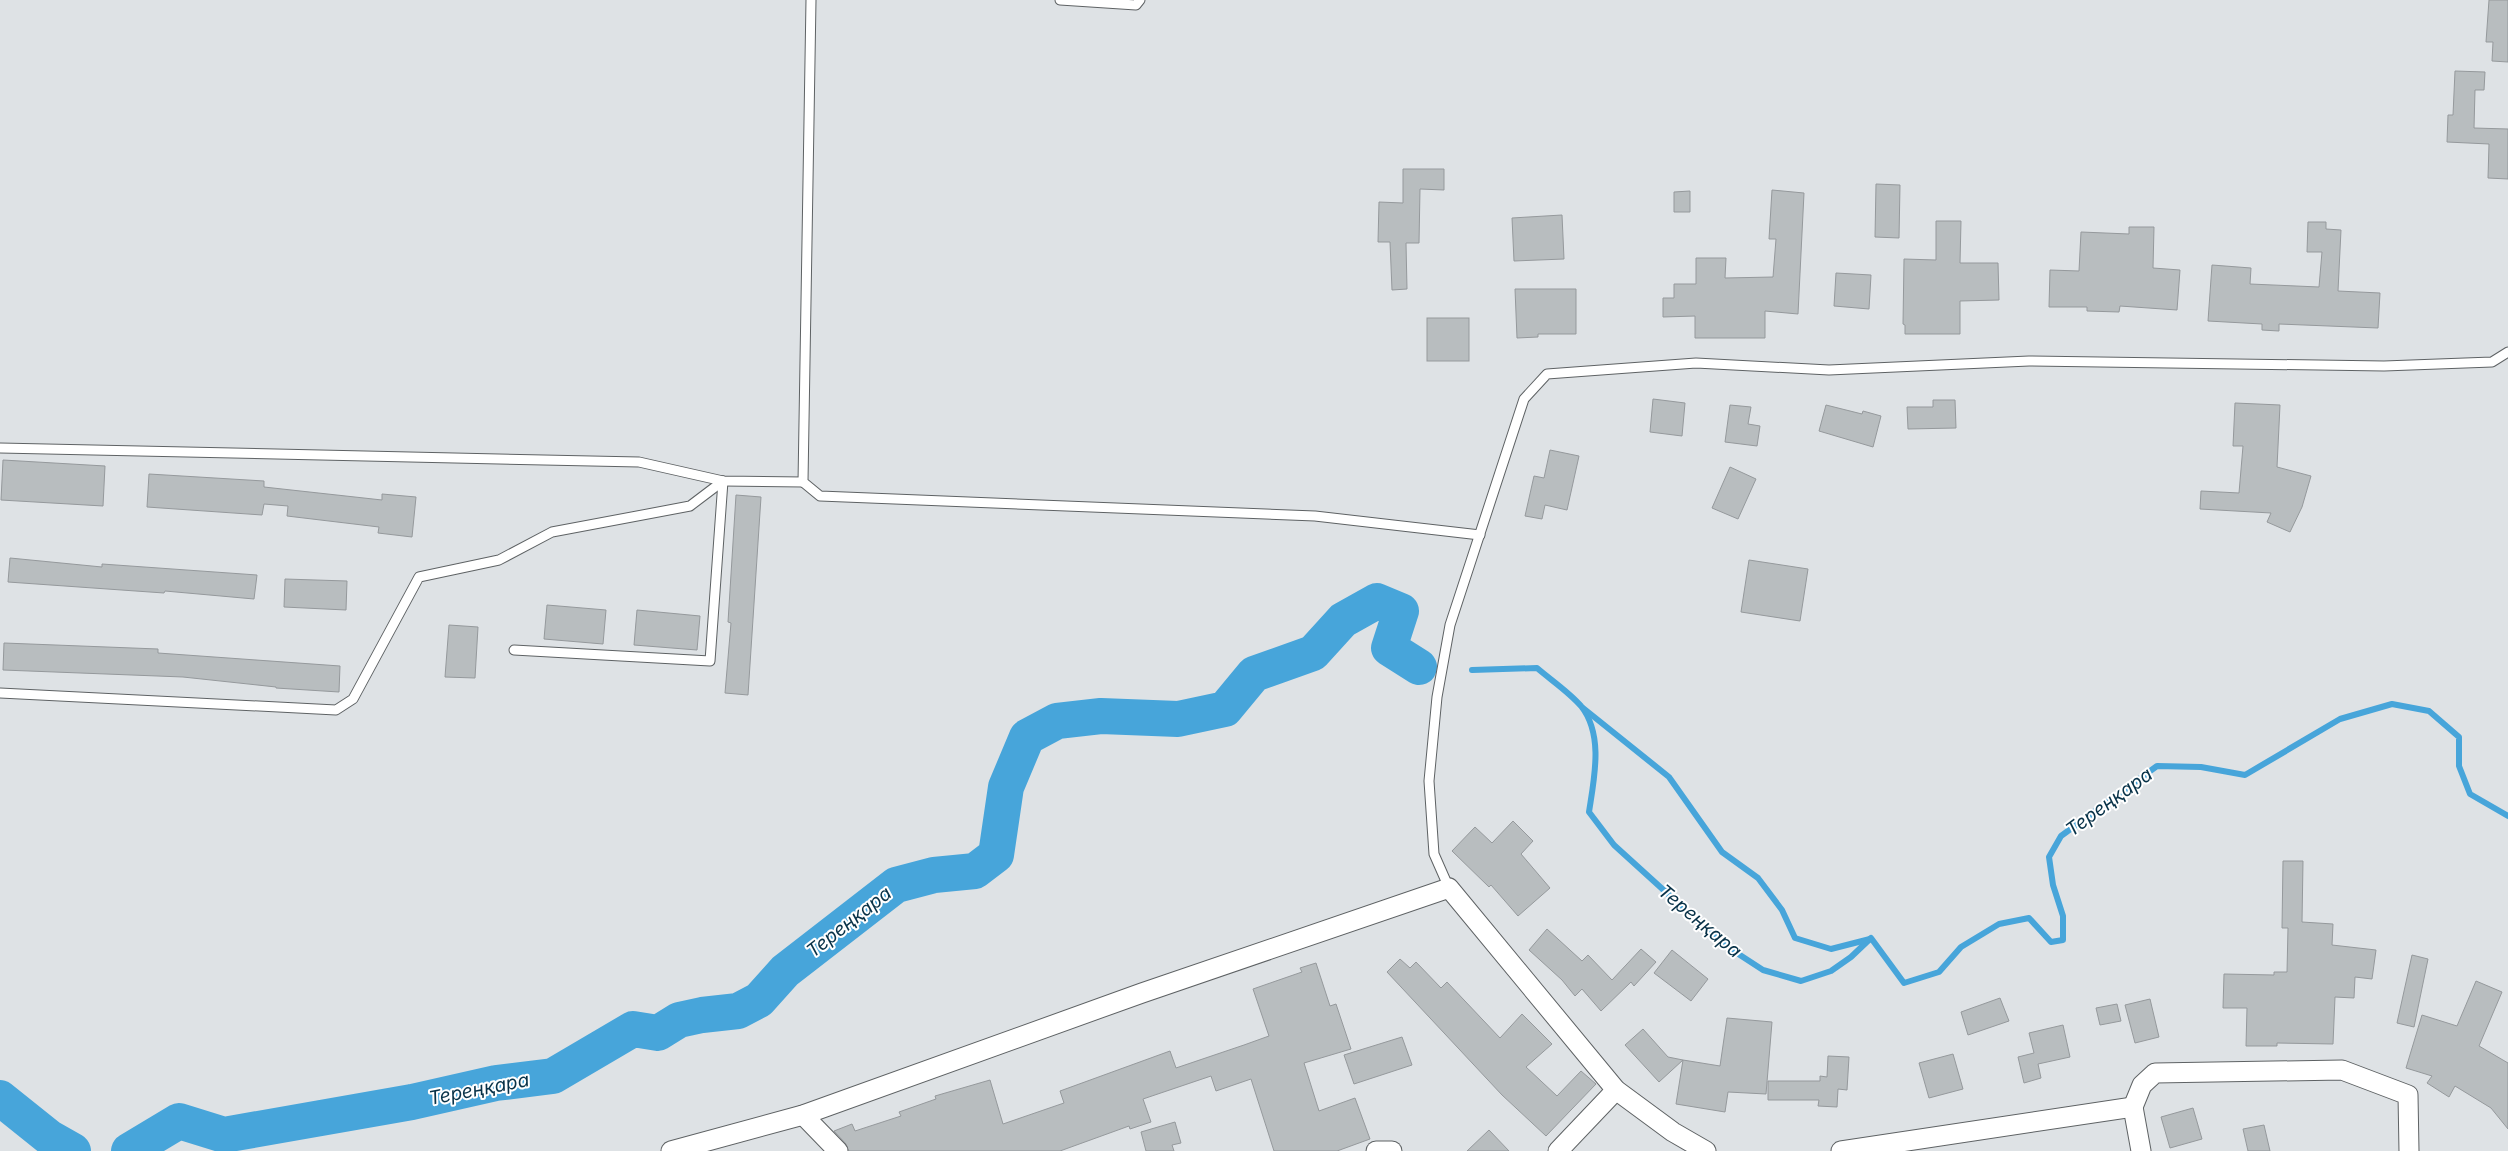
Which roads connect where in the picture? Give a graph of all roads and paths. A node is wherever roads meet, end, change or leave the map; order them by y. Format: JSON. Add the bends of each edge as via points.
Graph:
{"nodes":[{"id":1,"x":811,"y":0,"type":"edge"},
{"id":2,"x":1060,"y":0,"type":"edge"},
{"id":3,"x":1140,"y":0,"type":"edge"},
{"id":4,"x":2508,"y":352,"type":"edge"},
{"id":5,"x":0,"y":448,"type":"edge"},
{"id":6,"x":723,"y":481,"type":"junction"},
{"id":7,"x":803,"y":482,"type":"junction"},
{"id":8,"x":1480,"y":534,"type":"junction"},
{"id":9,"x":514,"y":650,"type":"dead end"},
{"id":10,"x":0,"y":693,"type":"edge"},
{"id":11,"x":1449,"y":888,"type":"junction"},
{"id":12,"x":1616,"y":1090,"type":"junction"},
{"id":13,"x":2133,"y":1107,"type":"junction"},
{"id":14,"x":803,"y":1115,"type":"junction"},
{"id":15,"x":671,"y":1151,"type":"edge"},
{"id":16,"x":838,"y":1151,"type":"edge"},
{"id":17,"x":1376,"y":1151,"type":"edge"},
{"id":18,"x":1392,"y":1151,"type":"edge"},
{"id":19,"x":1558,"y":1151,"type":"edge"},
{"id":20,"x":1706,"y":1151,"type":"edge"},
{"id":21,"x":1841,"y":1151,"type":"edge"},
{"id":22,"x":2141,"y":1151,"type":"edge"},
{"id":23,"x":2409,"y":1151,"type":"edge"}],
"edges":[{"from":1,"to":7,"type":"lane"},
{"from":2,"to":3,"type":"lane","via":[[1136,5]]},
{"from":4,"to":8,"type":"lane","via":[[2492,362],[2384,366],[2029,361],[1829,370],[1696,363],[1547,374],[1524,399]]},
{"from":5,"to":6,"type":"lane","via":[[639,462]]},
{"from":6,"to":7,"type":"lane"},
{"from":6,"to":9,"type":"lane","via":[[710,661]]},
{"from":6,"to":10,"type":"lane","via":[[690,506],[552,532],[500,560],[419,577],[353,699],[336,710]]},
{"from":7,"to":8,"type":"lane","via":[[820,496],[1315,516]]},
{"from":8,"to":11,"type":"lane","via":[[1450,624],[1437,697],[1429,781],[1434,854]]},
{"from":11,"to":12,"type":"street"},
{"from":11,"to":14,"type":"street","via":[[1151,990]]},
{"from":12,"to":19,"type":"street"},
{"from":12,"to":20,"type":"street"},
{"from":13,"to":21,"type":"street"},
{"from":13,"to":22,"type":"street"},
{"from":13,"to":23,"type":"street","via":[[2142,1085],[2155,1074],[2342,1070],[2408,1095]]},
{"from":14,"to":15,"type":"street"},
{"from":14,"to":16,"type":"street"},
{"from":17,"to":18,"type":"street"}]}
